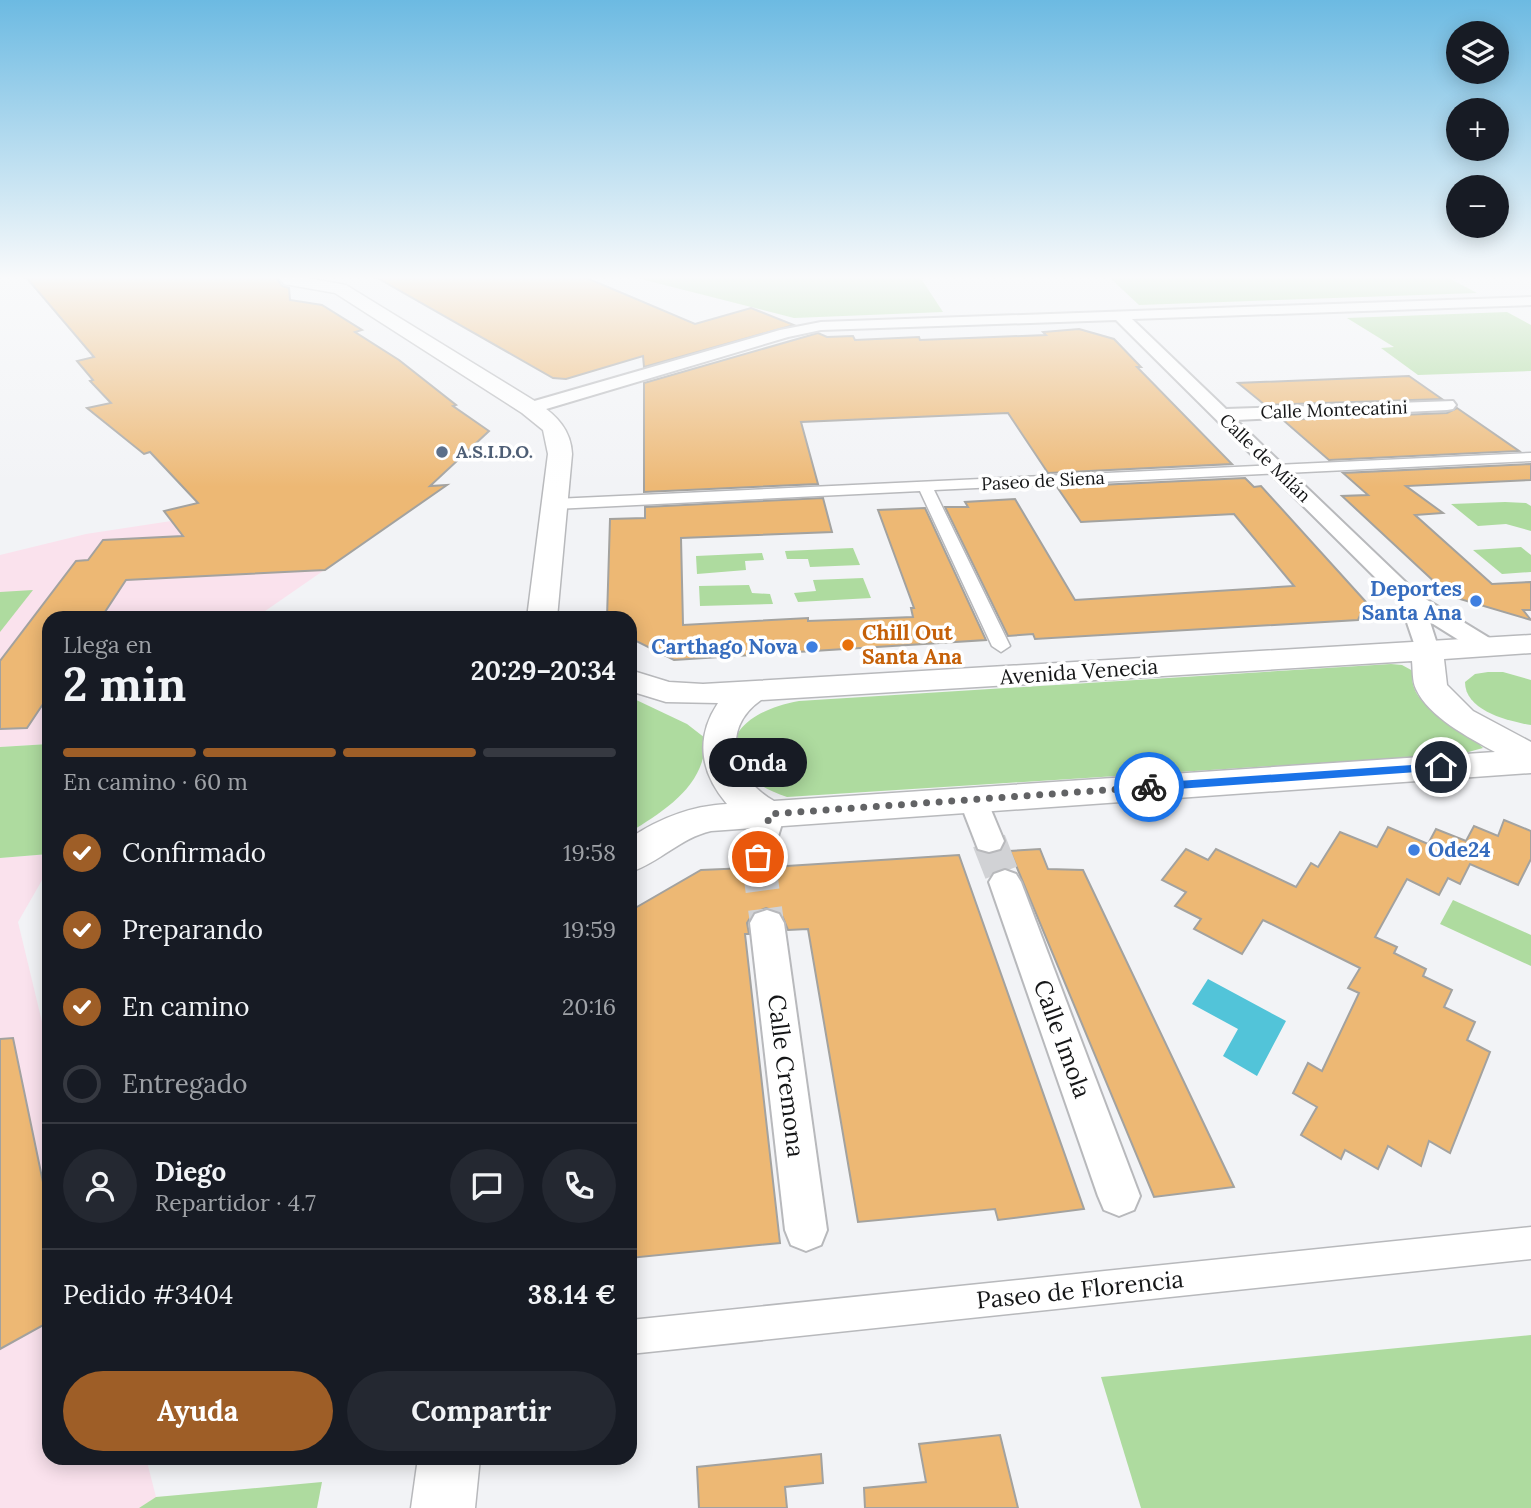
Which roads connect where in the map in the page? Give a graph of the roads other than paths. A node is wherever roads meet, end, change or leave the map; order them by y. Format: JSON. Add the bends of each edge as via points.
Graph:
{"nodes":[{"id":1,"x":439,"y":346,"type":"edge"},
{"id":2,"x":744,"y":346,"type":"edge"},
{"id":3,"x":1151,"y":346,"type":"edge"},
{"id":4,"x":1447,"y":405,"type":"dead end"},
{"id":5,"x":530,"y":408,"type":"junction"},
{"id":6,"x":1221,"y":415,"type":"junction"},
{"id":7,"x":1531,"y":457,"type":"edge"},
{"id":8,"x":1277,"y":470,"type":"junction"},
{"id":9,"x":925,"y":486,"type":"junction"},
{"id":10,"x":555,"y":504,"type":"junction"},
{"id":11,"x":1411,"y":600,"type":"junction"},
{"id":12,"x":543,"y":611,"type":"edge"},
{"id":13,"x":1531,"y":644,"type":"edge"},
{"id":14,"x":1001,"y":646,"type":"dead end"},
{"id":15,"x":1487,"y":647,"type":"junction"},
{"id":16,"x":1427,"y":650,"type":"junction"},
{"id":17,"x":1531,"y":667,"type":"edge"},
{"id":18,"x":637,"y":683,"type":"edge"},
{"id":19,"x":752,"y":692,"type":"junction"},
{"id":20,"x":1531,"y":759,"type":"edge"},
{"id":21,"x":974,"y":800,"type":"junction"},
{"id":22,"x":770,"y":814,"type":"junction"},
{"id":23,"x":989,"y":841,"type":"tunnel mouth"},
{"id":24,"x":637,"y":853,"type":"edge"},
{"id":25,"x":758,"y":857,"type":"tunnel mouth"},
{"id":26,"x":1005,"y":882,"type":"tunnel mouth"},
{"id":27,"x":767,"y":923,"type":"tunnel mouth"},
{"id":28,"x":1119,"y":1196,"type":"dead end"},
{"id":29,"x":806,"y":1230,"type":"dead end"},
{"id":30,"x":1531,"y":1243,"type":"edge"},
{"id":31,"x":637,"y":1336,"type":"edge"},
{"id":32,"x":448,"y":1465,"type":"edge"},
{"id":33,"x":443,"y":1508,"type":"edge"}],
"edges":[{"from":1,"to":5,"type":"street"},
{"from":2,"to":5,"type":"street"},
{"from":3,"to":6,"type":"street","name":"Calle de Milán"},
{"from":4,"to":6,"type":"street","name":"Calle Montecatini"},
{"from":5,"to":10,"type":"street","via":[[559,436]]},
{"from":6,"to":8,"type":"street","name":"Calle de Milán"},
{"from":7,"to":8,"type":"street","name":"Paseo de Siena"},
{"from":8,"to":9,"type":"street","name":"Paseo de Siena"},
{"from":8,"to":11,"type":"street","name":"Calle de Milán"},
{"from":9,"to":10,"type":"street","name":"Paseo de Siena"},
{"from":9,"to":14,"type":"street"},
{"from":10,"to":12,"type":"street"},
{"from":11,"to":15,"type":"street","name":"Calle de Milán"},
{"from":11,"to":16,"type":"street","name":"Calle de Milán"},
{"from":13,"to":15,"type":"street","name":"Avenida Venecia"},
{"from":15,"to":16,"type":"street","name":"Avenida Venecia"},
{"from":15,"to":17,"type":"street"},
{"from":16,"to":19,"type":"street","name":"Avenida Venecia"},
{"from":16,"to":20,"type":"street","via":[[1432,687],[1461,719]]},
{"from":18,"to":19,"type":"street","name":"Avenida Venecia","via":[[678,694]]},
{"from":19,"to":22,"type":"street","via":[[741,697],[723,719],[719,750],[733,787]]},
{"from":20,"to":21,"type":"street"},
{"from":21,"to":22,"type":"street"},
{"from":21,"to":23,"type":"street"},
{"from":22,"to":24,"type":"street","via":[[697,820]]},
{"from":22,"to":25,"type":"street"},
{"from":26,"to":28,"type":"street","name":"Calle Imola"},
{"from":27,"to":29,"type":"street","name":"Calle Cremona"},
{"from":30,"to":31,"type":"street","name":"Paseo de Florencia"},
{"from":32,"to":33,"type":"street"}]}
